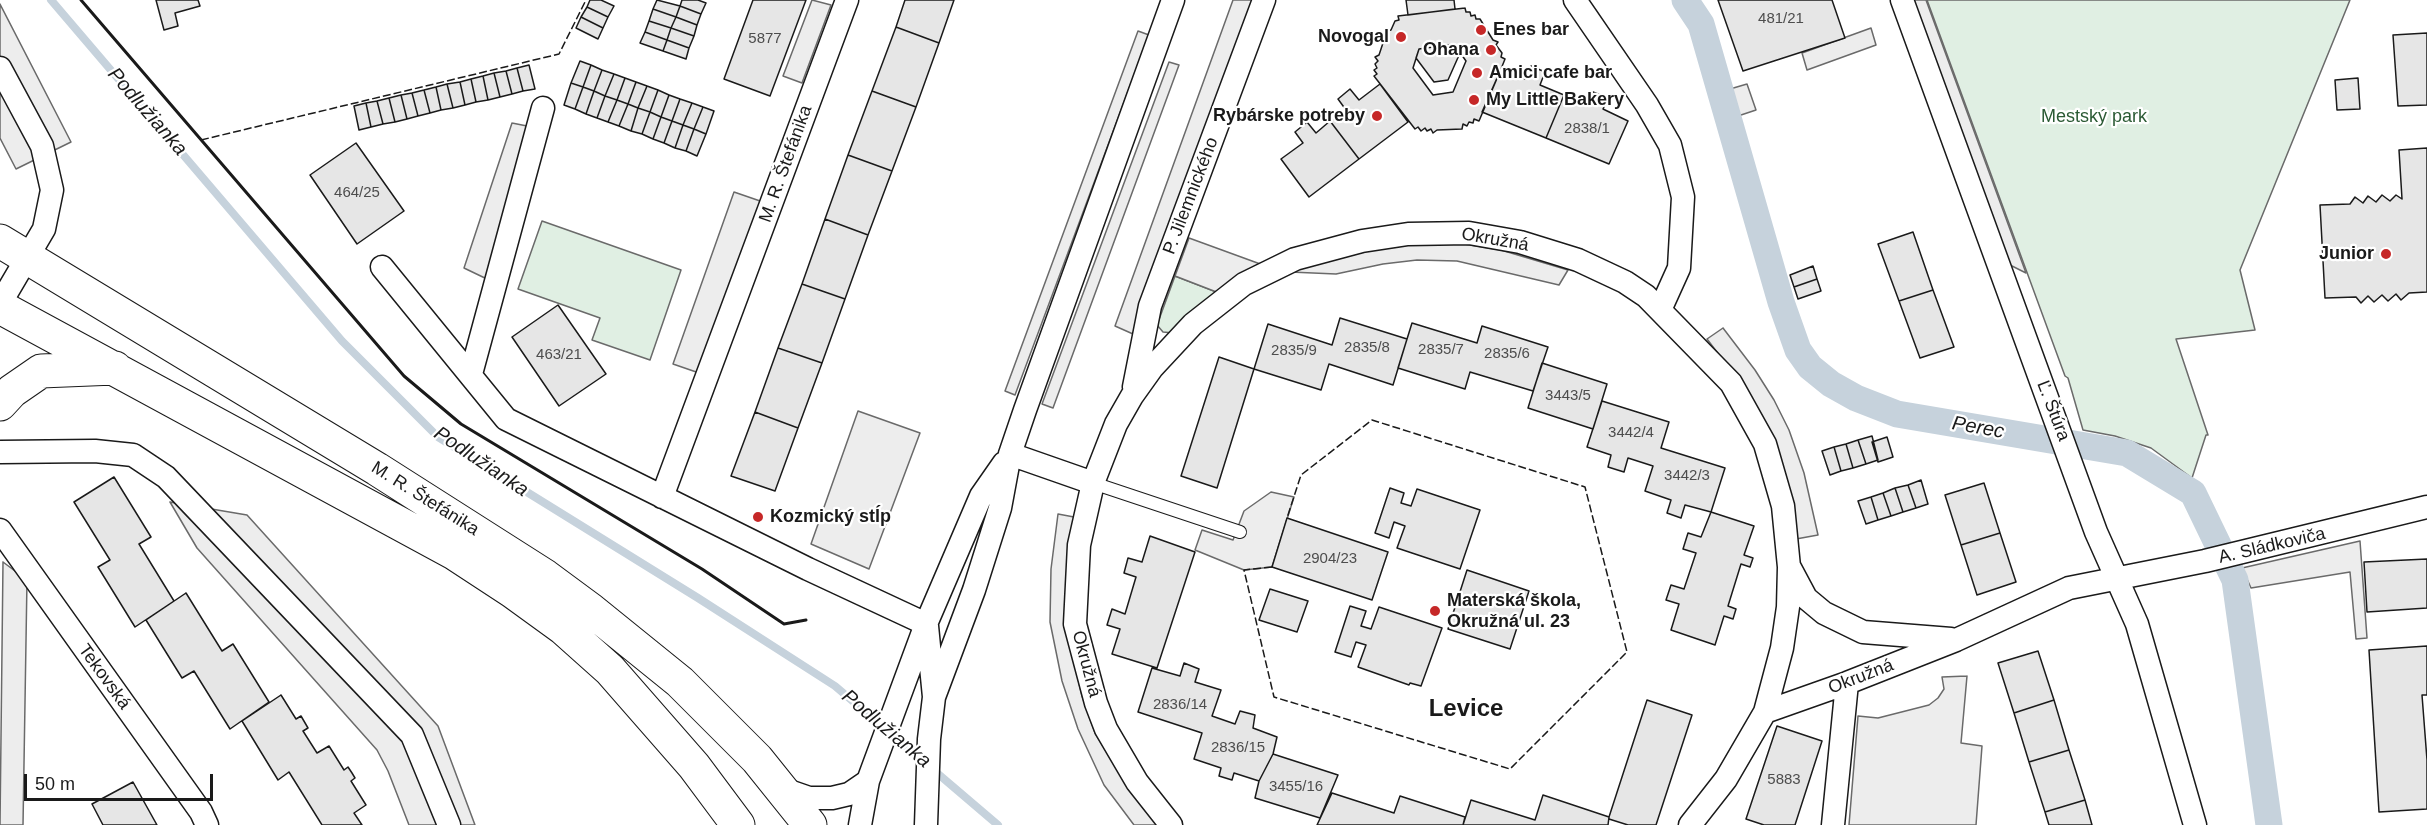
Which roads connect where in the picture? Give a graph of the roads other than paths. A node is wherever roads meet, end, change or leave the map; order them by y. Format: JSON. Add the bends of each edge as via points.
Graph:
{"nodes":[{"id":1,"x":847,"y":0,"type":"edge"},
{"id":2,"x":1173,"y":0,"type":"edge"},
{"id":3,"x":1264,"y":0,"type":"edge"},
{"id":4,"x":1575,"y":0,"type":"edge"},
{"id":5,"x":1902,"y":0,"type":"edge"},
{"id":6,"x":0,"y":68,"type":"edge"},
{"id":7,"x":543,"y":108,"type":"dead end"},
{"id":8,"x":0,"y":241,"type":"edge"},
{"id":9,"x":28,"y":258,"type":"junction"},
{"id":10,"x":382,"y":267,"type":"dead end"},
{"id":11,"x":0,"y":306,"type":"edge"},
{"id":12,"x":1660,"y":310,"type":"junction"},
{"id":13,"x":116,"y":368,"type":"junction"},
{"id":14,"x":471,"y":374,"type":"junction"},
{"id":15,"x":1132,"y":396,"type":"junction"},
{"id":16,"x":0,"y":404,"type":"edge"},
{"id":17,"x":0,"y":452,"type":"edge"},
{"id":18,"x":1010,"y":454,"type":"junction"},
{"id":19,"x":1094,"y":483,"type":"junction"},
{"id":20,"x":662,"y":497,"type":"junction"},
{"id":21,"x":2427,"y":507,"type":"edge"},
{"id":22,"x":0,"y":530,"type":"edge"},
{"id":23,"x":1240,"y":532,"type":"dead end"},
{"id":24,"x":1789,"y":567,"type":"junction"},
{"id":25,"x":2115,"y":577,"type":"junction"},
{"id":26,"x":974,"y":590,"type":"junction"},
{"id":27,"x":926,"y":624,"type":"junction"},
{"id":28,"x":1956,"y":640,"type":"junction"},
{"id":29,"x":1847,"y":683,"type":"junction"},
{"id":30,"x":934,"y":698,"type":"junction"},
{"id":31,"x":1766,"y":712,"type":"junction"},
{"id":32,"x":868,"y":781,"type":"junction"},
{"id":33,"x":783,"y":789,"type":"junction"},
{"id":34,"x":207,"y":825,"type":"edge"},
{"id":35,"x":448,"y":825,"type":"edge"},
{"id":36,"x":738,"y":825,"type":"edge"},
{"id":37,"x":810,"y":825,"type":"edge"},
{"id":38,"x":860,"y":825,"type":"edge"},
{"id":39,"x":926,"y":825,"type":"edge"},
{"id":40,"x":1170,"y":825,"type":"edge"},
{"id":41,"x":1690,"y":825,"type":"edge"},
{"id":42,"x":1833,"y":825,"type":"edge"},
{"id":43,"x":2195,"y":825,"type":"edge"}],
"edges":[{"from":1,"to":20,"type":"street","name":"M. R. Štefánika"},
{"from":2,"to":18,"type":"street"},
{"from":3,"to":15,"type":"street","name":"P. Jilemnického","via":[[1150,306]]},
{"from":4,"to":12,"type":"street","via":[[1670,145],[1683,197],[1678,268]]},
{"from":5,"to":25,"type":"street","name":"Ľ. Štúra"},
{"from":6,"to":9,"type":"street","via":[[46,155],[52,190],[44,229]]},
{"from":7,"to":14,"type":"street"},
{"from":8,"to":9,"type":"main road","name":"M. R. Štefánika"},
{"from":9,"to":11,"type":"street"},
{"from":9,"to":33,"type":"main road","name":"M. R. Štefánika","via":[[387,475],[545,576],[680,682]]},
{"from":10,"to":14,"type":"street"},
{"from":11,"to":13,"type":"main road","name":"M. R. Štefánika"},
{"from":12,"to":15,"type":"street","name":"Okružná","via":[[1646,296],[1616,278],[1578,260],[1520,242],[1469,233],[1408,234],[1362,241],[1295,259],[1244,284],[1193,324]]},
{"from":12,"to":24,"type":"street","name":"Okružná","via":[[1731,383],[1765,444],[1783,506]]},
{"from":13,"to":16,"type":"main road","via":[[41,371]]},
{"from":13,"to":36,"type":"main road","name":"M. R. Štefánika","via":[[454,553],[539,610],[610,670],[694,766]]},
{"from":14,"to":20,"type":"street","via":[[506,418]]},
{"from":15,"to":19,"type":"street","name":"Okružná","via":[[1116,424]]},
{"from":17,"to":35,"type":"street","via":[[95,451],[133,455],[166,477],[412,735]]},
{"from":18,"to":19,"type":"street"},
{"from":18,"to":26,"type":"street","via":[[999,508]]},
{"from":18,"to":27,"type":"street","via":[[981,496]]},
{"from":19,"to":23,"type":"lane"},
{"from":19,"to":40,"type":"street","name":"Okružná","via":[[1079,545],[1075,624],[1106,729],[1137,782]]},
{"from":20,"to":27,"type":"street"},
{"from":21,"to":25,"type":"street","name":"A. Sládkoviča","via":[[2205,561]]},
{"from":22,"to":34,"type":"street","name":"Tekovská"},
{"from":24,"to":28,"type":"street","name":"Okružná","via":[[1806,598],[1824,613],[1863,632]]},
{"from":24,"to":31,"type":"street","name":"Okružná","via":[[1782,648]]},
{"from":25,"to":28,"type":"street","name":"Okružná","via":[[2069,588]]},
{"from":25,"to":43,"type":"street","name":"Ľ. Štúra","via":[[2142,638]]},
{"from":26,"to":27,"type":"street"},
{"from":26,"to":30,"type":"street"},
{"from":27,"to":30,"type":"street"},
{"from":27,"to":32,"type":"street"},
{"from":28,"to":29,"type":"street","name":"Okružná"},
{"from":29,"to":31,"type":"street","name":"Okružná"},
{"from":29,"to":42,"type":"street"},
{"from":30,"to":39,"type":"street","via":[[928,739]]},
{"from":31,"to":41,"type":"street","name":"Okružná","via":[[1726,779]]},
{"from":32,"to":33,"type":"street","via":[[849,794],[832,798],[809,798]]},
{"from":32,"to":38,"type":"street"},
{"from":33,"to":37,"type":"main road","name":"M. R. Štefánika"}]}
